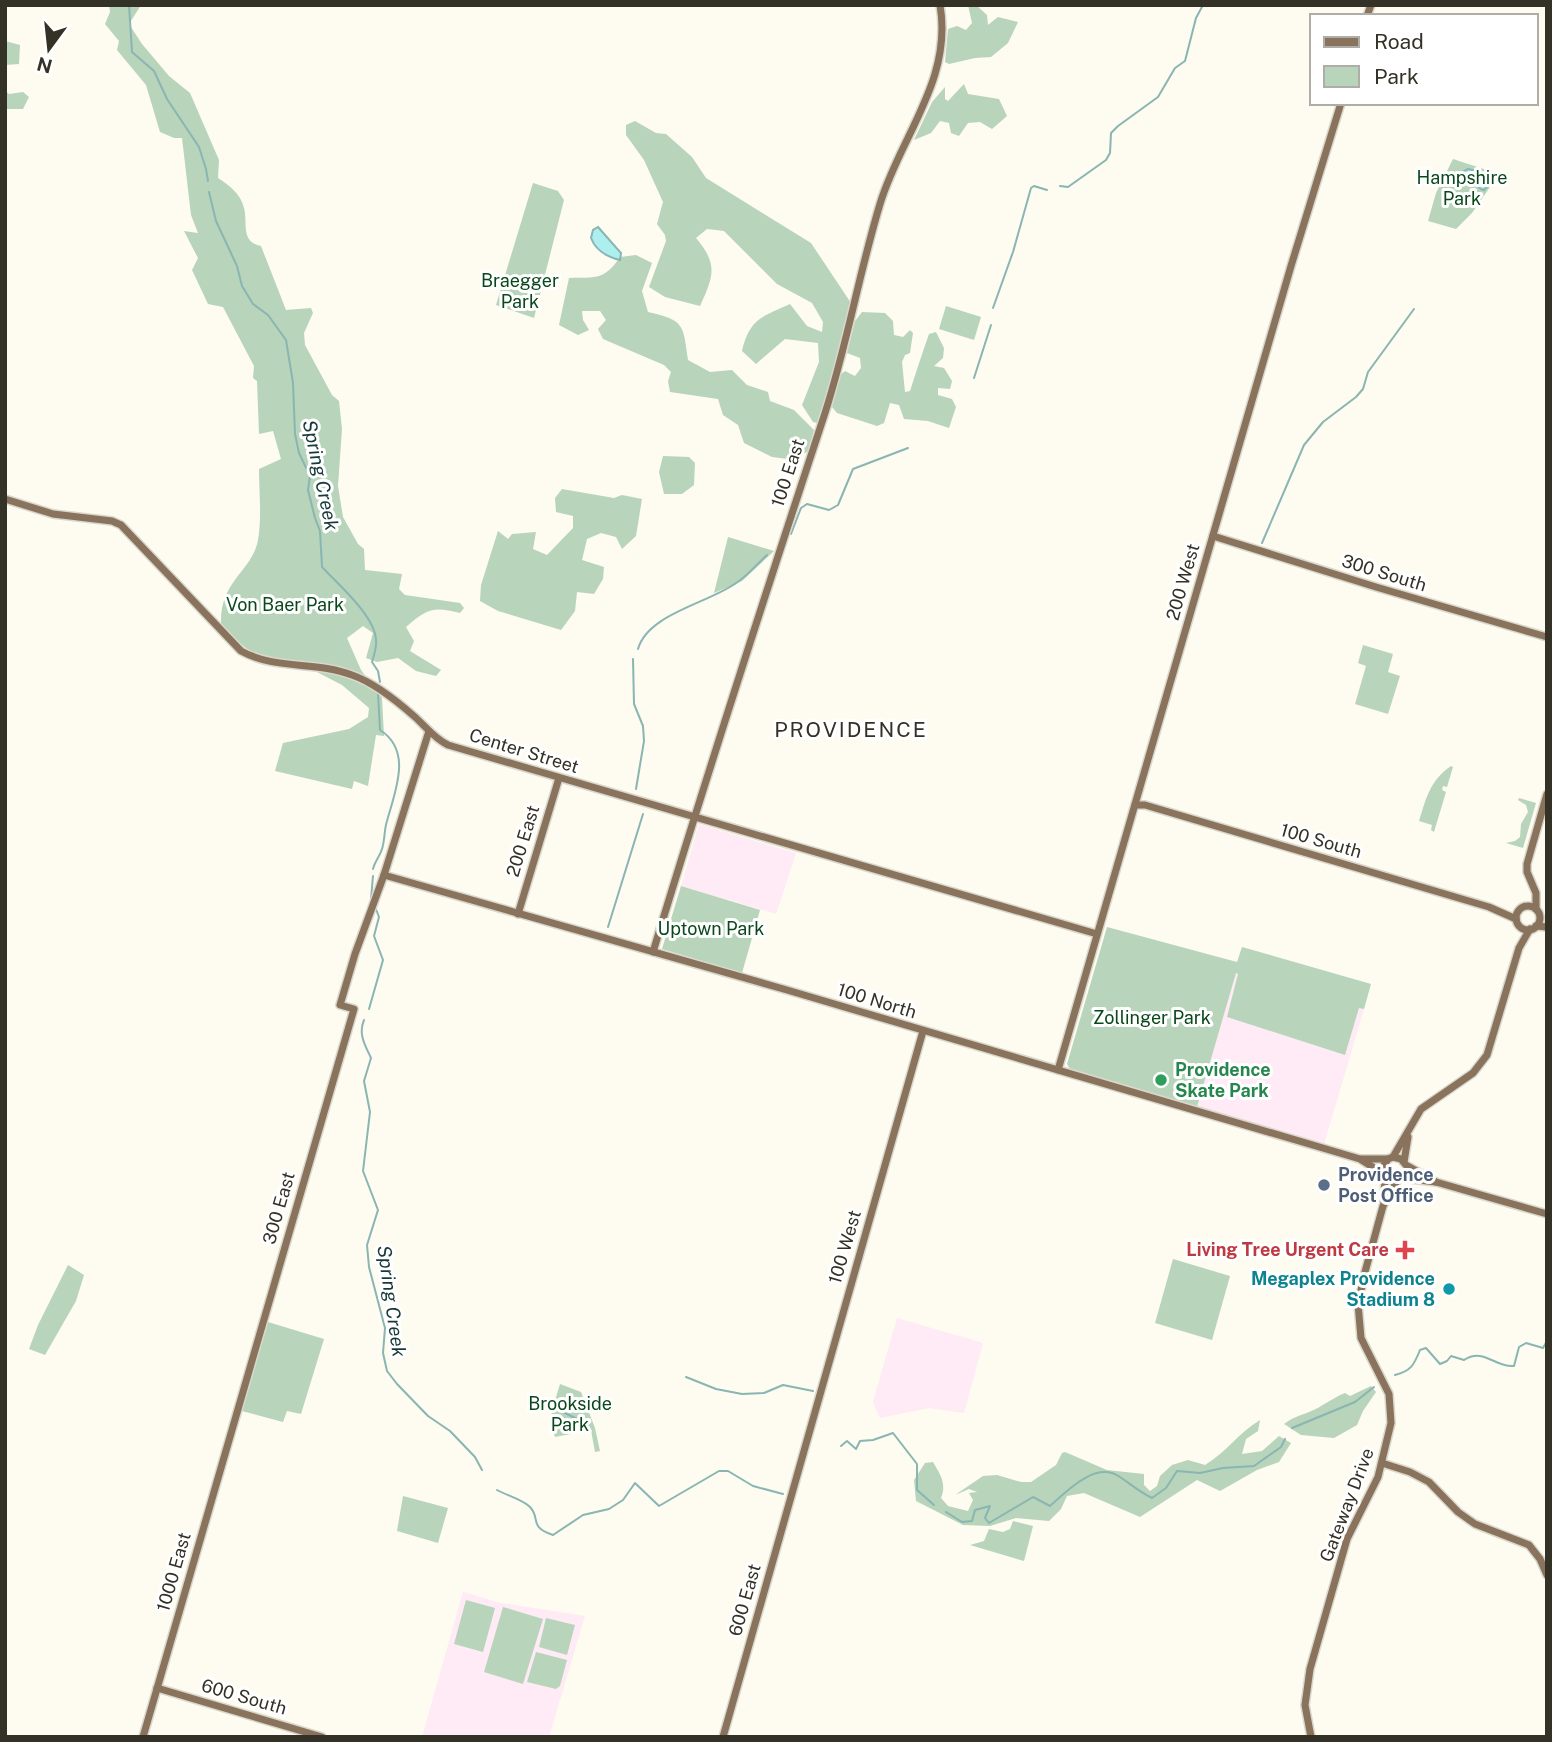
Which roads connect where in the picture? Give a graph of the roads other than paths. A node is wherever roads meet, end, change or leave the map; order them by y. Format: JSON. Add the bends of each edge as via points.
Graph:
{"nodes":[{"id":1,"x":940,"y":5,"type":"edge"},
{"id":2,"x":1340,"y":105,"type":"edge"},
{"id":3,"x":5,"y":499,"type":"edge"},
{"id":4,"x":1213,"y":536,"type":"junction"},
{"id":5,"x":1547,"y":637,"type":"edge"},
{"id":6,"x":429,"y":731,"type":"junction"},
{"id":7,"x":441,"y":742,"type":"junction"},
{"id":8,"x":424,"y":746,"type":"junction"},
{"id":9,"x":559,"y":778,"type":"junction"},
{"id":10,"x":1547,"y":794,"type":"edge"},
{"id":11,"x":1135,"y":805,"type":"junction"},
{"id":12,"x":694,"y":818,"type":"junction"},
{"id":13,"x":384,"y":875,"type":"junction"},
{"id":14,"x":1533,"y":886,"type":"junction"},
{"id":15,"x":1522,"y":908,"type":"junction"},
{"id":16,"x":1498,"y":909,"type":"junction"},
{"id":17,"x":518,"y":914,"type":"junction"},
{"id":18,"x":1541,"y":915,"type":"edge"},
{"id":19,"x":1518,"y":923,"type":"junction"},
{"id":20,"x":1533,"y":927,"type":"junction"},
{"id":21,"x":1547,"y":927,"type":"edge"},
{"id":22,"x":1097,"y":934,"type":"junction"},
{"id":23,"x":1519,"y":948,"type":"junction"},
{"id":24,"x":653,"y":952,"type":"junction"},
{"id":25,"x":923,"y":1031,"type":"junction"},
{"id":26,"x":1058,"y":1070,"type":"junction"},
{"id":27,"x":1408,"y":1132,"type":"junction"},
{"id":28,"x":1390,"y":1158,"type":"junction"},
{"id":29,"x":1360,"y":1159,"type":"junction"},
{"id":30,"x":1405,"y":1164,"type":"junction"},
{"id":31,"x":1383,"y":1175,"type":"junction"},
{"id":32,"x":1400,"y":1179,"type":"junction"},
{"id":33,"x":1436,"y":1182,"type":"junction"},
{"id":34,"x":1383,"y":1206,"type":"junction"},
{"id":35,"x":1545,"y":1214,"type":"edge"},
{"id":36,"x":236,"y":1416,"type":"joint"},
{"id":37,"x":1382,"y":1463,"type":"junction"},
{"id":38,"x":798,"y":1472,"type":"joint"},
{"id":39,"x":1547,"y":1575,"type":"edge"},
{"id":40,"x":157,"y":1689,"type":"junction"},
{"id":41,"x":143,"y":1737,"type":"edge"},
{"id":42,"x":322,"y":1737,"type":"edge"},
{"id":43,"x":723,"y":1737,"type":"edge"},
{"id":44,"x":1311,"y":1737,"type":"edge"}],
"edges":[{"from":1,"to":12,"type":"street","name":"100 East","via":[[941,49],[932,87],[879,206],[825,411]]},
{"from":2,"to":4,"type":"street","name":"200 West"},
{"from":3,"to":6,"type":"street","name":"Center Street","via":[[121,525],[241,651],[268,663],[328,668],[352,675],[384,693]]},
{"from":4,"to":5,"type":"street","name":"300 South"},
{"from":4,"to":11,"type":"street","name":"200 West"},
{"from":6,"to":7,"type":"street","name":"Center Street"},
{"from":6,"to":8,"type":"street"},
{"from":7,"to":8,"type":"street"},
{"from":7,"to":9,"type":"street","name":"Center Street"},
{"from":8,"to":13,"type":"street"},
{"from":9,"to":12,"type":"street","name":"Center Street"},
{"from":9,"to":17,"type":"street","name":"200 East"},
{"from":10,"to":14,"type":"street","via":[[1527,864]]},
{"from":11,"to":16,"type":"street","name":"100 South"},
{"from":11,"to":22,"type":"street","name":"200 West"},
{"from":12,"to":22,"type":"street","name":"Center Street"},
{"from":12,"to":24,"type":"street","name":"100 East"},
{"from":13,"to":17,"type":"street","name":"100 North"},
{"from":13,"to":36,"type":"street","name":"300 East","via":[[340,1005],[354,1009]]},
{"from":14,"to":15,"type":"street"},
{"from":14,"to":18,"type":"street"},
{"from":15,"to":16,"type":"street","name":"100 South"},
{"from":15,"to":18,"type":"street","name":"100 South"},
{"from":15,"to":19,"type":"street"},
{"from":16,"to":19,"type":"street","name":"100 South"},
{"from":17,"to":24,"type":"street","name":"100 North"},
{"from":18,"to":20,"type":"street"},
{"from":19,"to":20,"type":"street","name":"100 South"},
{"from":19,"to":23,"type":"street"},
{"from":20,"to":21,"type":"street"},
{"from":20,"to":23,"type":"street"},
{"from":22,"to":26,"type":"street","name":"200 West"},
{"from":23,"to":27,"type":"street","via":[[1487,1055],[1473,1073],[1421,1109]]},
{"from":24,"to":25,"type":"street","name":"100 North"},
{"from":25,"to":26,"type":"street","name":"100 North"},
{"from":25,"to":38,"type":"street","name":"100 West"},
{"from":26,"to":29,"type":"street","name":"100 North"},
{"from":27,"to":28,"type":"street"},
{"from":27,"to":30,"type":"street"},
{"from":28,"to":29,"type":"street","name":"100 North"},
{"from":28,"to":30,"type":"street"},
{"from":28,"to":31,"type":"street","via":[[1384,1163]]},
{"from":29,"to":31,"type":"street","name":"100 North"},
{"from":30,"to":32,"type":"street","name":"Gateway Drive"},
{"from":30,"to":33,"type":"street"},
{"from":31,"to":32,"type":"street","name":"100 North"},
{"from":31,"to":34,"type":"street","name":"Gateway Drive"},
{"from":32,"to":33,"type":"street"},
{"from":32,"to":34,"type":"street","name":"Gateway Drive"},
{"from":33,"to":35,"type":"street"},
{"from":34,"to":37,"type":"street","name":"Gateway Drive","via":[[1358,1304],[1361,1338],[1389,1394],[1391,1423]]},
{"from":36,"to":40,"type":"street","name":"1000 East"},
{"from":37,"to":39,"type":"street","via":[[1420,1476],[1475,1524],[1529,1545]]},
{"from":37,"to":44,"type":"street","name":"Gateway Drive","via":[[1373,1491],[1347,1539],[1310,1669],[1305,1705]]},
{"from":38,"to":43,"type":"street","name":"600 East"},
{"from":40,"to":41,"type":"street","name":"1000 East"},
{"from":40,"to":42,"type":"street","name":"600 South"}]}
